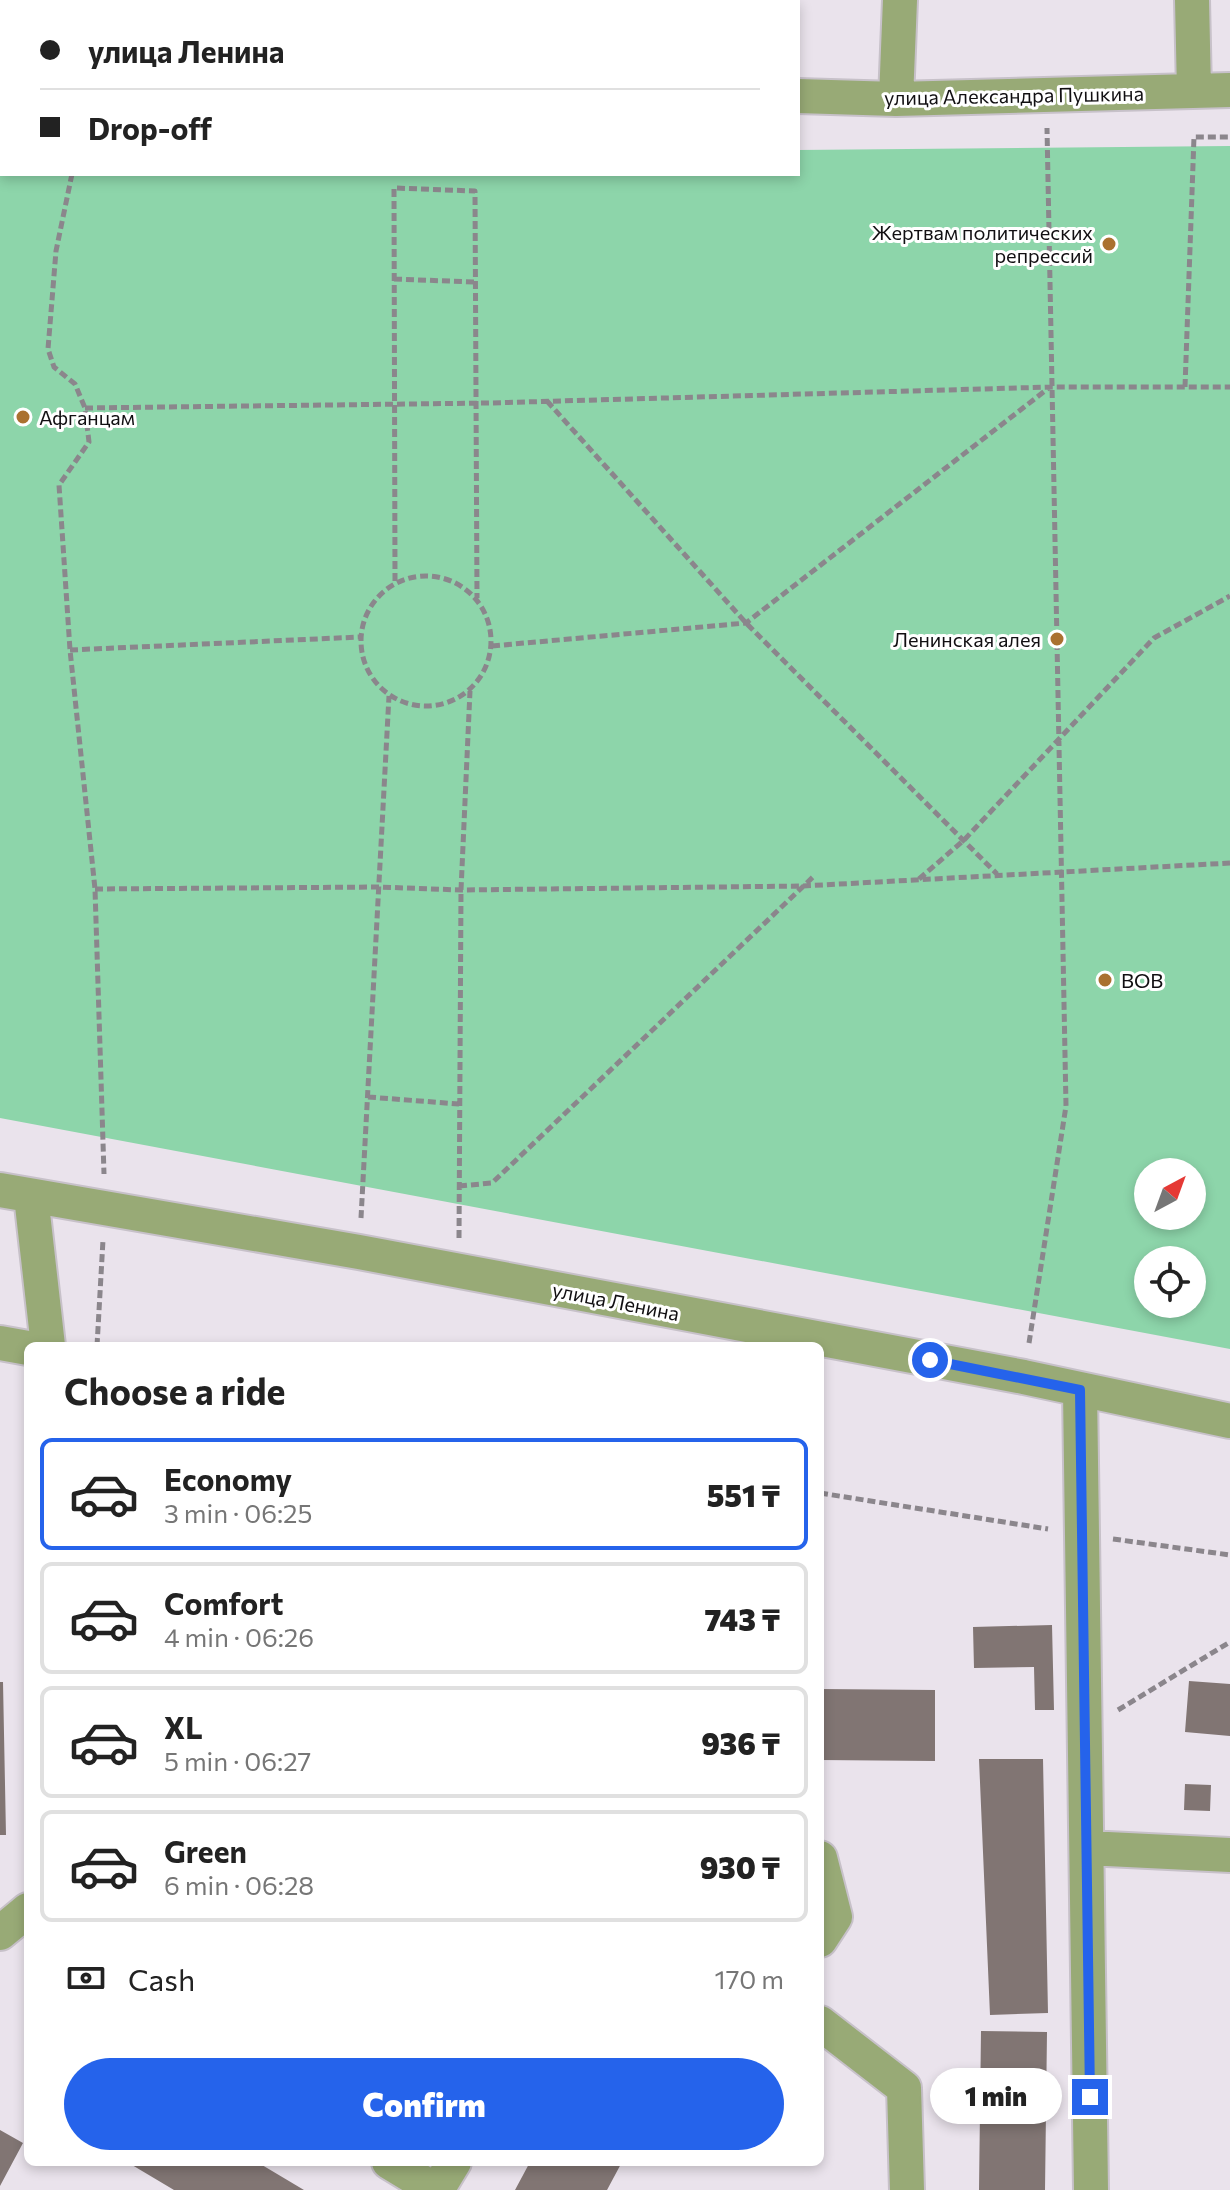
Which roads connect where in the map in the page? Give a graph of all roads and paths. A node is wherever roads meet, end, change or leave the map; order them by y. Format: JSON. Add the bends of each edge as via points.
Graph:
{"nodes":[{"id":1,"x":900,"y":0,"type":"edge"},
{"id":2,"x":1192,"y":0,"type":"edge"},
{"id":3,"x":1230,"y":90,"type":"edge"},
{"id":4,"x":1194,"y":91,"type":"junction"},
{"id":5,"x":1047,"y":95,"type":"junction"},
{"id":6,"x":800,"y":96,"type":"edge"},
{"id":7,"x":896,"y":99,"type":"junction"},
{"id":8,"x":1230,"y":137,"type":"edge"},
{"id":9,"x":72,"y":176,"type":"edge"},
{"id":10,"x":394,"y":279,"type":"junction"},
{"id":11,"x":475,"y":282,"type":"junction"},
{"id":12,"x":1051,"y":387,"type":"junction"},
{"id":13,"x":1185,"y":387,"type":"junction"},
{"id":14,"x":1230,"y":387,"type":"edge"},
{"id":15,"x":547,"y":401,"type":"junction"},
{"id":16,"x":476,"y":403,"type":"junction"},
{"id":17,"x":393,"y":404,"type":"junction"},
{"id":18,"x":85,"y":408,"type":"junction"},
{"id":19,"x":395,"y":581,"type":"junction"},
{"id":20,"x":1230,"y":596,"type":"edge"},
{"id":21,"x":477,"y":598,"type":"junction"},
{"id":22,"x":746,"y":623,"type":"junction"},
{"id":23,"x":360,"y":637,"type":"junction"},
{"id":24,"x":492,"y":646,"type":"junction"},
{"id":25,"x":70,"y":650,"type":"junction"},
{"id":26,"x":470,"y":691,"type":"junction"},
{"id":27,"x":389,"y":696,"type":"junction"},
{"id":28,"x":1058,"y":738,"type":"junction"},
{"id":29,"x":964,"y":840,"type":"junction"},
{"id":30,"x":1230,"y":863,"type":"edge"},
{"id":31,"x":1061,"y":871,"type":"junction"},
{"id":32,"x":998,"y":875,"type":"junction"},
{"id":33,"x":813,"y":877,"type":"dead end"},
{"id":34,"x":919,"y":879,"type":"junction"},
{"id":35,"x":803,"y":886,"type":"junction"},
{"id":36,"x":379,"y":887,"type":"junction"},
{"id":37,"x":95,"y":889,"type":"junction"},
{"id":38,"x":461,"y":890,"type":"junction"},
{"id":39,"x":368,"y":1097,"type":"junction"},
{"id":40,"x":459,"y":1104,"type":"junction"},
{"id":41,"x":459,"y":1186,"type":"junction"},
{"id":42,"x":16,"y":1193,"type":"edge"},
{"id":43,"x":105,"y":1207,"type":"junction"},
{"id":44,"x":359,"y":1252,"type":"junction"},
{"id":45,"x":459,"y":1271,"type":"junction"},
{"id":46,"x":47,"y":1342,"type":"edge"},
{"id":47,"x":97,"y":1342,"type":"edge"},
{"id":48,"x":0,"y":1343,"type":"edge"},
{"id":49,"x":24,"y":1347,"type":"edge"},
{"id":50,"x":1024,"y":1377,"type":"junction"},
{"id":51,"x":1080,"y":1390,"type":"junction"},
{"id":52,"x":1230,"y":1421,"type":"edge"},
{"id":53,"x":824,"y":1494,"type":"edge"},
{"id":54,"x":1082,"y":1534,"type":"junction"},
{"id":55,"x":1230,"y":1555,"type":"edge"},
{"id":56,"x":1230,"y":1642,"type":"edge"},
{"id":57,"x":1085,"y":1730,"type":"junction"},
{"id":58,"x":1087,"y":1848,"type":"junction"},
{"id":59,"x":1230,"y":1855,"type":"edge"},
{"id":60,"x":824,"y":1874,"type":"edge"},
{"id":61,"x":824,"y":1934,"type":"edge"},
{"id":62,"x":824,"y":2026,"type":"edge"},
{"id":63,"x":396,"y":2166,"type":"edge"},
{"id":64,"x":451,"y":2166,"type":"edge"},
{"id":65,"x":436,"y":2190,"type":"edge"},
{"id":66,"x":907,"y":2190,"type":"edge"},
{"id":67,"x":1091,"y":2190,"type":"edge"}],
"edges":[{"from":1,"to":7,"type":"street"},
{"from":2,"to":4,"type":"street"},
{"from":3,"to":4,"type":"street","name":"улица Александра Пушкина"},
{"from":4,"to":5,"type":"street","name":"улица Александра Пушкина"},
{"from":5,"to":7,"type":"street","name":"улица Александра Пушкина"},
{"from":5,"to":12,"type":"path"},
{"from":6,"to":7,"type":"street","name":"улица Александра Пушкина"},
{"from":8,"to":13,"type":"path","via":[[1194,137]]},
{"from":9,"to":18,"type":"path","via":[[56,251],[48,349],[54,367],[75,384]]},
{"from":10,"to":11,"type":"path"},
{"from":10,"to":11,"type":"path","via":[[394,188],[407,188],[475,191]]},
{"from":10,"to":17,"type":"path"},
{"from":11,"to":16,"type":"path"},
{"from":12,"to":13,"type":"path"},
{"from":12,"to":15,"type":"path"},
{"from":12,"to":22,"type":"path"},
{"from":12,"to":28,"type":"path"},
{"from":13,"to":14,"type":"path"},
{"from":15,"to":16,"type":"path"},
{"from":15,"to":22,"type":"path"},
{"from":16,"to":17,"type":"path"},
{"from":16,"to":21,"type":"path"},
{"from":17,"to":18,"type":"path"},
{"from":17,"to":19,"type":"path"},
{"from":18,"to":25,"type":"path","via":[[89,442],[59,485]]},
{"from":19,"to":21,"type":"path","via":[[424,574],[453,580]]},
{"from":19,"to":23,"type":"path","via":[[370,605]]},
{"from":20,"to":28,"type":"path","via":[[1154,638]]},
{"from":21,"to":24,"type":"path","via":[[489,620]]},
{"from":22,"to":24,"type":"path"},
{"from":22,"to":29,"type":"path"},
{"from":23,"to":25,"type":"path"},
{"from":23,"to":27,"type":"path","via":[[367,670]]},
{"from":24,"to":26,"type":"path","via":[[486,671]]},
{"from":25,"to":37,"type":"path"},
{"from":26,"to":27,"type":"path","via":[[445,705],[416,706]]},
{"from":26,"to":38,"type":"path"},
{"from":27,"to":36,"type":"path"},
{"from":28,"to":29,"type":"path"},
{"from":28,"to":31,"type":"path"},
{"from":29,"to":32,"type":"path"},
{"from":29,"to":34,"type":"path"},
{"from":30,"to":31,"type":"path"},
{"from":31,"to":32,"type":"path"},
{"from":31,"to":50,"type":"path","via":[[1066,1106]]},
{"from":32,"to":34,"type":"path"},
{"from":33,"to":35,"type":"path"},
{"from":34,"to":35,"type":"path"},
{"from":35,"to":38,"type":"path"},
{"from":35,"to":41,"type":"path","via":[[492,1183]]},
{"from":36,"to":37,"type":"path"},
{"from":36,"to":38,"type":"path"},
{"from":36,"to":39,"type":"path"},
{"from":37,"to":43,"type":"path"},
{"from":38,"to":40,"type":"path"},
{"from":39,"to":40,"type":"path"},
{"from":39,"to":44,"type":"path"},
{"from":40,"to":41,"type":"path"},
{"from":41,"to":45,"type":"path"},
{"from":42,"to":43,"type":"street","name":"улица Ленина"},
{"from":42,"to":46,"type":"street"},
{"from":43,"to":44,"type":"street","name":"улица Ленина"},
{"from":43,"to":47,"type":"path"},
{"from":44,"to":45,"type":"street","name":"улица Ленина"},
{"from":45,"to":50,"type":"street","name":"улица Ленина"},
{"from":48,"to":49,"type":"street"},
{"from":50,"to":51,"type":"street","name":"улица Ленина"},
{"from":51,"to":52,"type":"street","name":"улица Ленина"},
{"from":51,"to":54,"type":"street"},
{"from":53,"to":54,"type":"path"},
{"from":54,"to":55,"type":"path"},
{"from":54,"to":57,"type":"street"},
{"from":56,"to":57,"type":"path"},
{"from":57,"to":58,"type":"street"},
{"from":58,"to":59,"type":"street"},
{"from":58,"to":67,"type":"street"},
{"from":60,"to":61,"type":"street","via":[[835,1917]]},
{"from":62,"to":66,"type":"street","via":[[904,2088]]},
{"from":63,"to":65,"type":"street"},
{"from":64,"to":65,"type":"street"}]}
